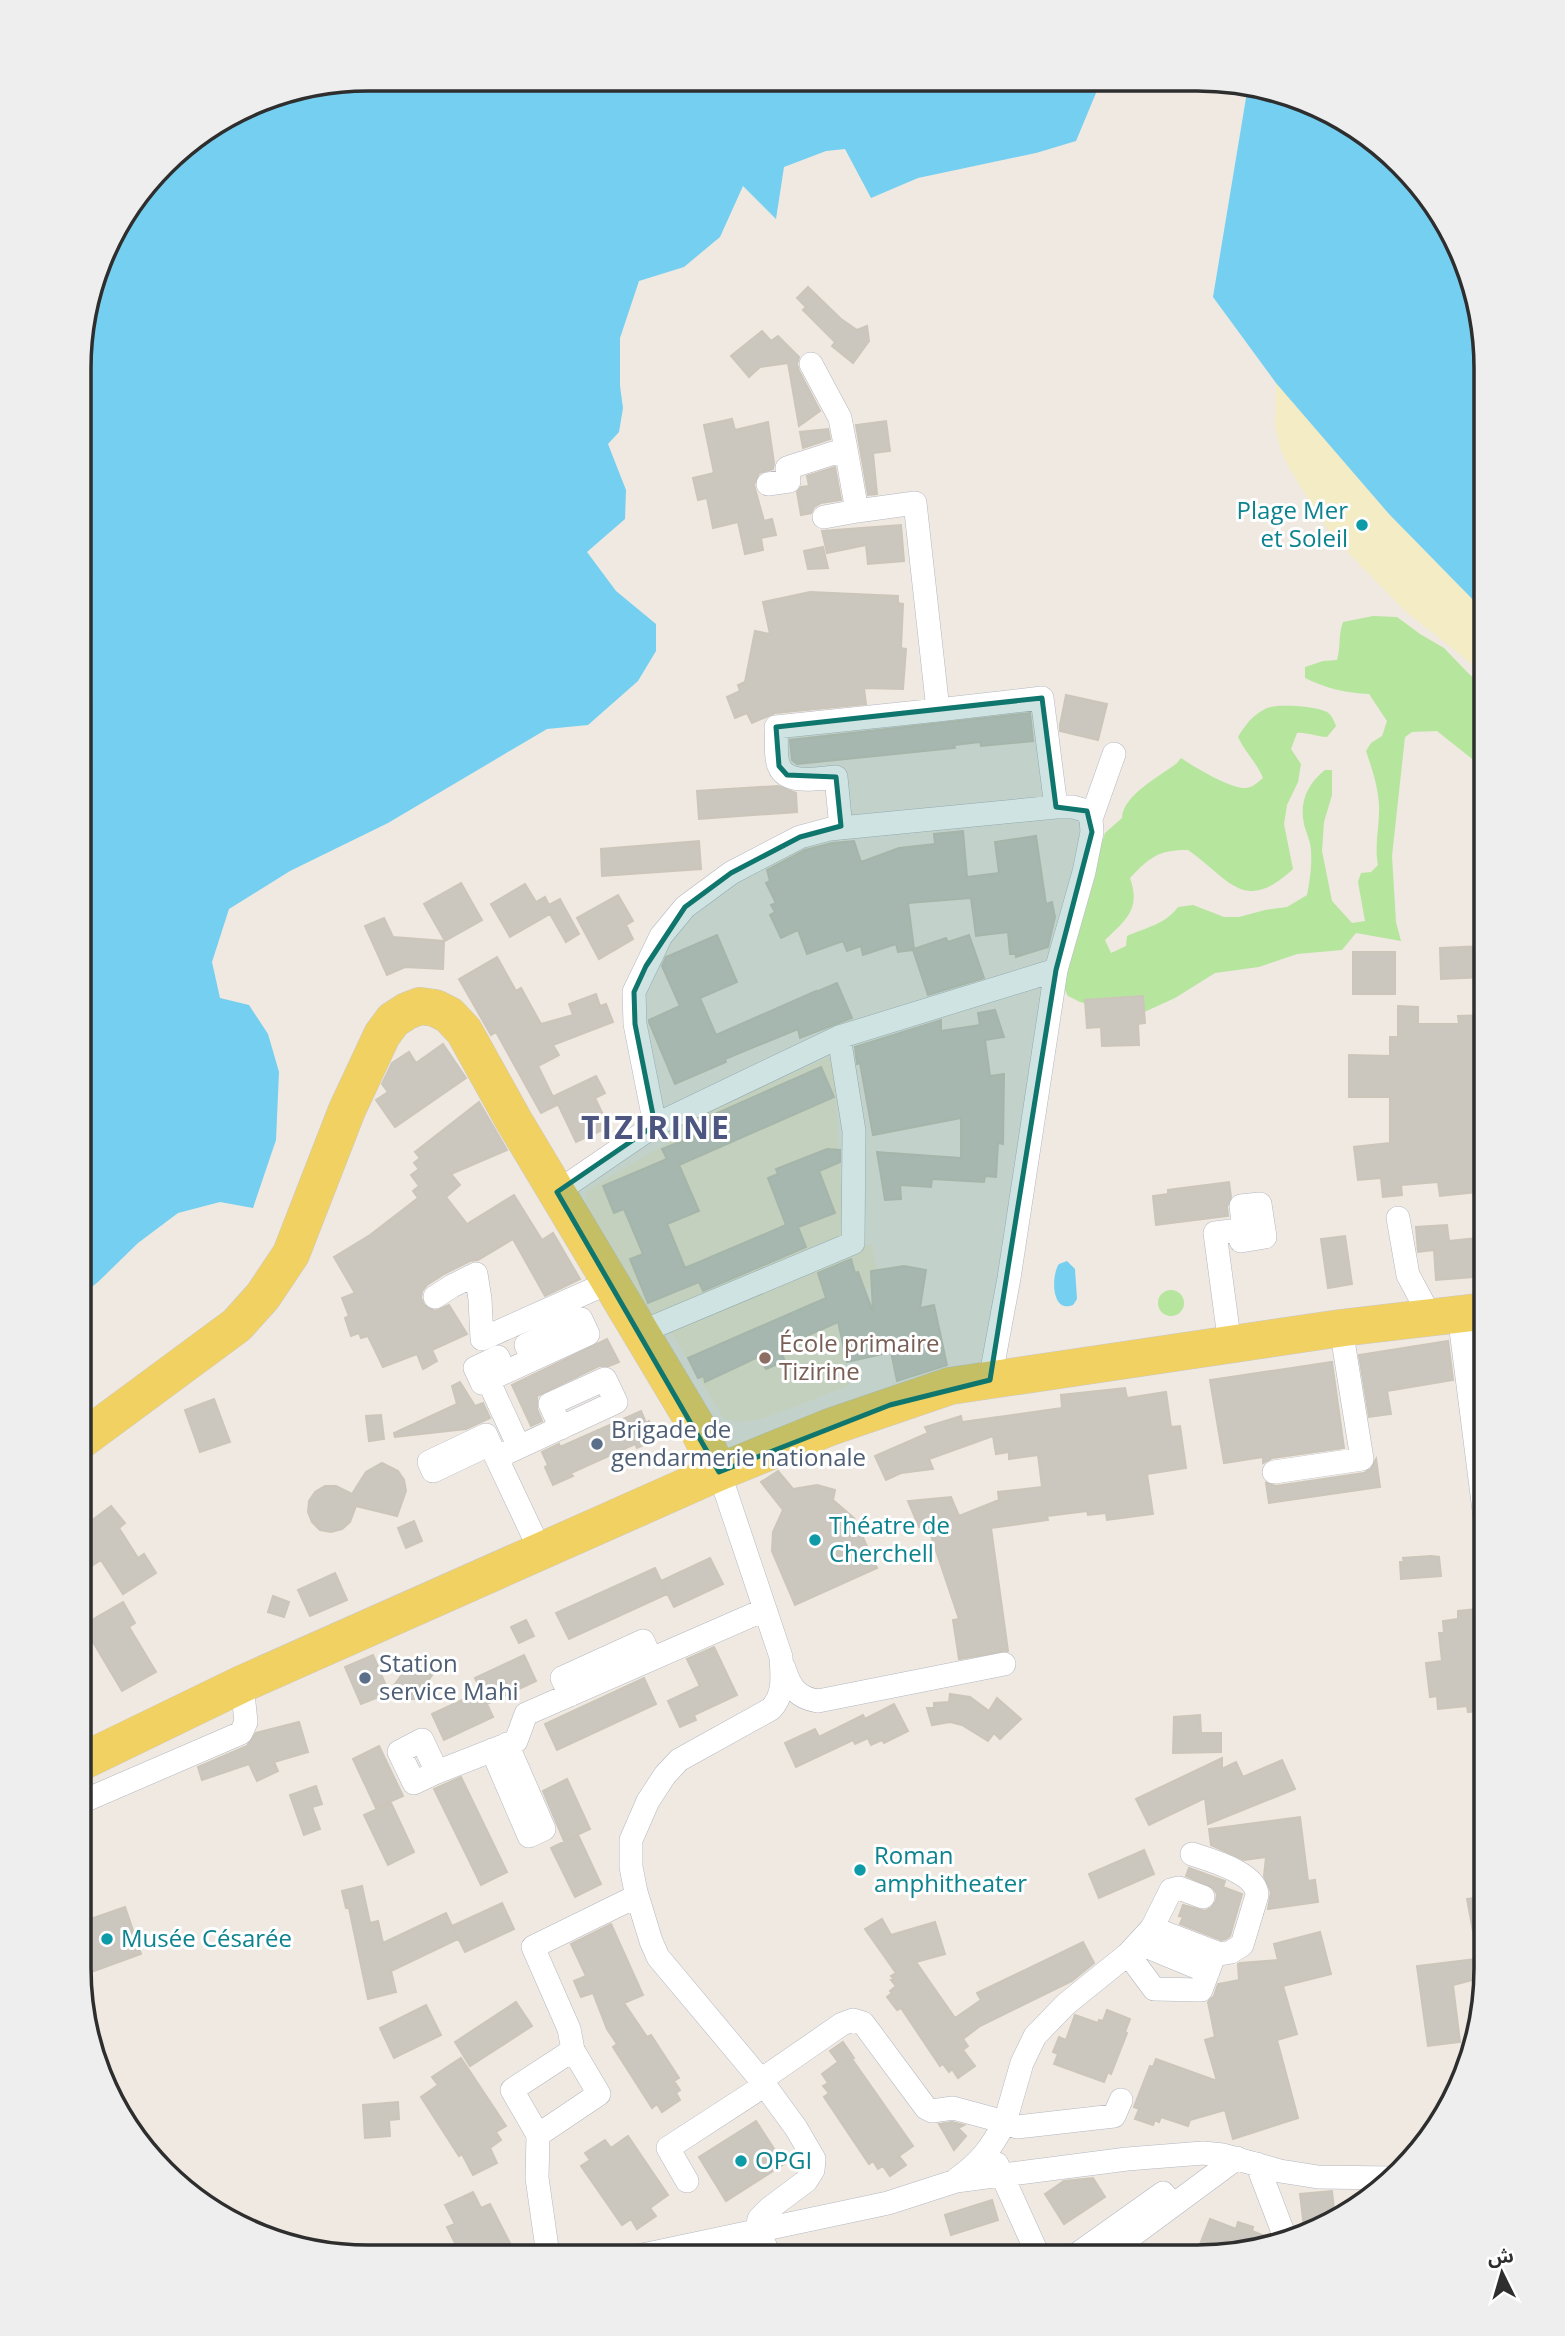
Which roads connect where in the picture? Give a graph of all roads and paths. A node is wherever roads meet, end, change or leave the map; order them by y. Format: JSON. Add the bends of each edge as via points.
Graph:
{"nodes":[{"id":1,"x":811,"y":364,"type":"dead end"},
{"id":2,"x":846,"y":449,"type":"junction"},
{"id":3,"x":768,"y":484,"type":"dead end"},
{"id":4,"x":857,"y":511,"type":"junction"},
{"id":5,"x":824,"y":517,"type":"dead end"},
{"id":6,"x":938,"y":710,"type":"junction"},
{"id":7,"x":1114,"y":754,"type":"dead end"},
{"id":8,"x":1056,"y":807,"type":"junction"},
{"id":9,"x":1091,"y":819,"type":"junction"},
{"id":10,"x":841,"y":828,"type":"junction"},
{"id":11,"x":1056,"y":970,"type":"junction"},
{"id":12,"x":839,"y":1037,"type":"junction"},
{"id":13,"x":655,"y":1125,"type":"junction"},
{"id":14,"x":557,"y":1192,"type":"junction"},
{"id":15,"x":1398,"y":1218,"type":"dead end"},
{"id":16,"x":1239,"y":1230,"type":"dead end"},
{"id":17,"x":610,"y":1282,"type":"junction"},
{"id":18,"x":435,"y":1297,"type":"dead end"},
{"id":19,"x":1459,"y":1314,"type":"edge"},
{"id":20,"x":1341,"y":1328,"type":"junction"},
{"id":21,"x":641,"y":1332,"type":"junction"},
{"id":22,"x":1230,"y":1345,"type":"junction"},
{"id":23,"x":533,"y":1359,"type":"dead end"},
{"id":24,"x":990,"y":1380,"type":"junction"},
{"id":25,"x":561,"y":1428,"type":"dead end"},
{"id":26,"x":1474,"y":1432,"type":"edge"},
{"id":27,"x":91,"y":1433,"type":"edge"},
{"id":28,"x":519,"y":1447,"type":"junction"},
{"id":29,"x":719,"y":1472,"type":"junction"},
{"id":30,"x":1274,"y":1472,"type":"dead end"},
{"id":31,"x":541,"y":1552,"type":"junction"},
{"id":32,"x":764,"y":1609,"type":"junction"},
{"id":33,"x":781,"y":1657,"type":"junction"},
{"id":34,"x":1004,"y":1664,"type":"dead end"},
{"id":35,"x":242,"y":1684,"type":"junction"},
{"id":36,"x":818,"y":1701,"type":"junction"},
{"id":37,"x":765,"y":1713,"type":"junction"},
{"id":38,"x":91,"y":1757,"type":"edge"},
{"id":39,"x":437,"y":1772,"type":"dead end"},
{"id":40,"x":91,"y":1797,"type":"edge"},
{"id":41,"x":1192,"y":1854,"type":"dead end"},
{"id":42,"x":637,"y":1896,"type":"junction"},
{"id":43,"x":1203,"y":1897,"type":"dead end"},
{"id":44,"x":1139,"y":1942,"type":"junction"},
{"id":45,"x":1211,"y":1962,"type":"junction"},
{"id":46,"x":573,"y":2050,"type":"junction"},
{"id":47,"x":763,"y":2083,"type":"junction"},
{"id":48,"x":1121,"y":2100,"type":"dead end"},
{"id":49,"x":973,"y":2113,"type":"junction"},
{"id":50,"x":1005,"y":2122,"type":"junction"},
{"id":51,"x":538,"y":2135,"type":"junction"},
{"id":52,"x":990,"y":2148,"type":"junction"},
{"id":53,"x":1247,"y":2161,"type":"junction"},
{"id":54,"x":1002,"y":2174,"type":"junction"},
{"id":55,"x":1378,"y":2178,"type":"edge"},
{"id":56,"x":956,"y":2180,"type":"junction"},
{"id":57,"x":687,"y":2181,"type":"dead end"},
{"id":58,"x":1173,"y":2205,"type":"junction"},
{"id":59,"x":757,"y":2229,"type":"junction"},
{"id":60,"x":1282,"y":2231,"type":"edge"},
{"id":61,"x":547,"y":2245,"type":"edge"},
{"id":62,"x":686,"y":2245,"type":"edge"},
{"id":63,"x":765,"y":2245,"type":"edge"},
{"id":64,"x":1034,"y":2245,"type":"edge"},
{"id":65,"x":1090,"y":2245,"type":"edge"},
{"id":66,"x":1118,"y":2245,"type":"edge"}],
"edges":[{"from":1,"to":2,"type":"street","via":[[840,418]]},
{"from":2,"to":3,"type":"street","via":[[787,468],[789,481]]},
{"from":2,"to":4,"type":"street"},
{"from":4,"to":5,"type":"street"},
{"from":4,"to":6,"type":"street","via":[[915,503]]},
{"from":6,"to":8,"type":"street","via":[[1042,698]]},
{"from":6,"to":10,"type":"street","via":[[776,727],[779,766],[787,775],[804,780],[836,777]]},
{"from":7,"to":9,"type":"street"},
{"from":8,"to":9,"type":"street","via":[[1087,811]]},
{"from":8,"to":10,"type":"street"},
{"from":9,"to":11,"type":"street","via":[[1084,872]]},
{"from":10,"to":13,"type":"street","via":[[800,837],[731,873],[685,907],[660,936],[634,992],[644,1081]]},
{"from":11,"to":12,"type":"street"},
{"from":11,"to":24,"type":"street"},
{"from":12,"to":13,"type":"street"},
{"from":12,"to":21,"type":"street","via":[[854,1131],[853,1243]]},
{"from":13,"to":14,"type":"street"},
{"from":14,"to":17,"type":"main road"},
{"from":14,"to":27,"type":"main road","via":[[464,1031],[435,1008],[420,1006],[407,1011],[393,1020],[372,1053],[322,1170],[304,1226],[263,1296],[237,1325]]},
{"from":15,"to":19,"type":"street","via":[[1408,1275]]},
{"from":16,"to":22,"type":"street","via":[[1215,1233]]},
{"from":17,"to":18,"type":"street","via":[[482,1339],[476,1274]]},
{"from":17,"to":21,"type":"main road"},
{"from":19,"to":20,"type":"main road"},
{"from":19,"to":26,"type":"street"},
{"from":20,"to":22,"type":"main road"},
{"from":20,"to":30,"type":"street","via":[[1362,1459]]},
{"from":21,"to":29,"type":"main road"},
{"from":22,"to":24,"type":"main road"},
{"from":23,"to":28,"type":"street","via":[[497,1376]]},
{"from":24,"to":29,"type":"main road","via":[[950,1386],[890,1405]]},
{"from":25,"to":28,"type":"street"},
{"from":28,"to":31,"type":"street","via":[[493,1451]]},
{"from":29,"to":31,"type":"main road"},
{"from":29,"to":32,"type":"street"},
{"from":31,"to":35,"type":"main road"},
{"from":32,"to":33,"type":"street"},
{"from":32,"to":39,"type":"street","via":[[526,1714],[516,1741]]},
{"from":33,"to":36,"type":"street","via":[[795,1692]]},
{"from":33,"to":37,"type":"street","via":[[779,1698]]},
{"from":34,"to":36,"type":"street"},
{"from":35,"to":38,"type":"main road"},
{"from":35,"to":40,"type":"street","via":[[246,1722],[241,1733]]},
{"from":36,"to":37,"type":"street"},
{"from":37,"to":42,"type":"street","via":[[679,1760],[657,1787],[631,1840]]},
{"from":41,"to":45,"type":"street","via":[[1228,1867],[1257,1890],[1242,1945]]},
{"from":42,"to":46,"type":"street","via":[[533,1947],[569,2029]]},
{"from":42,"to":47,"type":"street","via":[[662,1962]]},
{"from":43,"to":44,"type":"street","via":[[1179,1888],[1171,1890]]},
{"from":44,"to":45,"type":"street"},
{"from":44,"to":45,"type":"street","via":[[1154,1989],[1201,1990]]},
{"from":44,"to":50,"type":"street","via":[[1035,2036]]},
{"from":46,"to":51,"type":"street","via":[[599,2094]]},
{"from":46,"to":51,"type":"street","via":[[512,2090]]},
{"from":47,"to":49,"type":"street","via":[[842,2024],[856,2021],[863,2023],[926,2108]]},
{"from":47,"to":57,"type":"street","via":[[668,2148]]},
{"from":47,"to":59,"type":"street","via":[[814,2162],[806,2181],[763,2214]]},
{"from":48,"to":50,"type":"street","via":[[1114,2116],[1017,2127]]},
{"from":49,"to":50,"type":"street"},
{"from":49,"to":52,"type":"street"},
{"from":50,"to":52,"type":"street"},
{"from":51,"to":61,"type":"street","via":[[537,2178]]},
{"from":52,"to":54,"type":"street"},
{"from":52,"to":56,"type":"street","via":[[976,2166]]},
{"from":53,"to":54,"type":"street","via":[[1203,2153]]},
{"from":53,"to":55,"type":"street","via":[[1318,2177]]},
{"from":53,"to":58,"type":"street"},
{"from":53,"to":60,"type":"street"},
{"from":54,"to":56,"type":"street"},
{"from":54,"to":64,"type":"street"},
{"from":56,"to":59,"type":"street","via":[[888,2203]]},
{"from":58,"to":65,"type":"street","via":[[1163,2193]]},
{"from":58,"to":66,"type":"street"},
{"from":59,"to":62,"type":"street"},
{"from":59,"to":63,"type":"street"}]}
